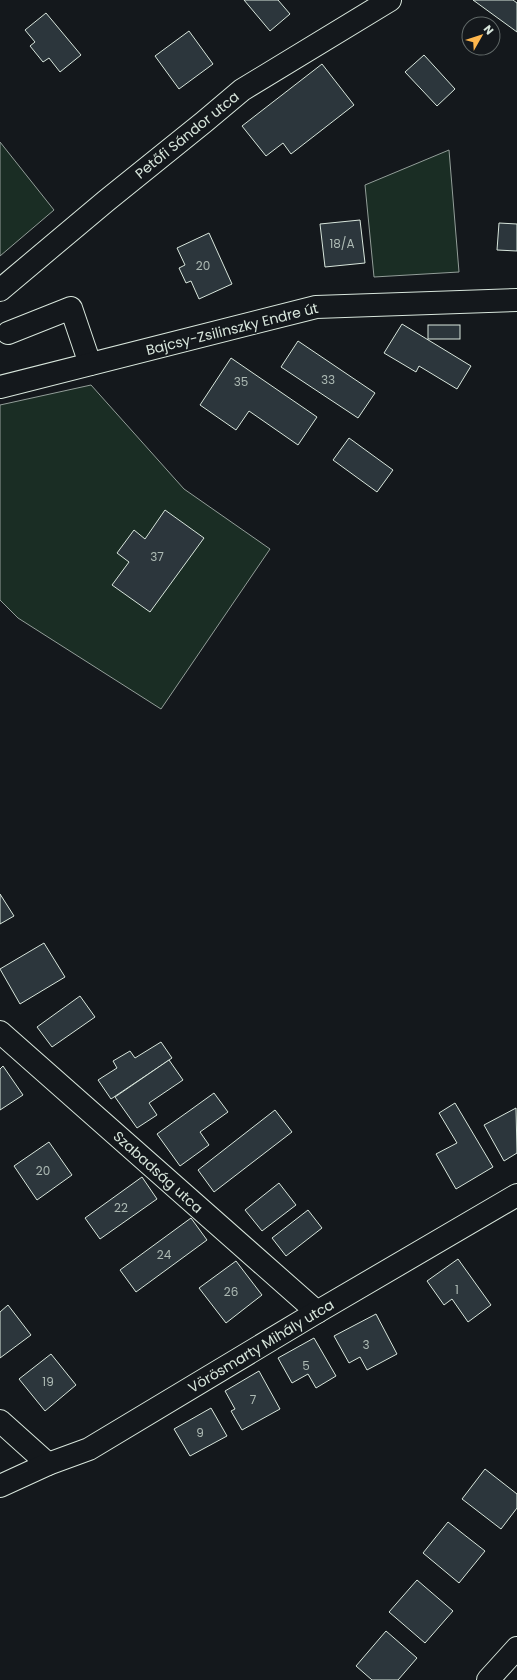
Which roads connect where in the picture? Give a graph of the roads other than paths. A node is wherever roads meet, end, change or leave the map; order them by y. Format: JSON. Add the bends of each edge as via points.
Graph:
{"nodes":[{"id":1,"x":390,"y":0,"type":"edge"},
{"id":2,"x":0,"y":290,"type":"edge"},
{"id":3,"x":517,"y":300,"type":"edge"},
{"id":4,"x":8,"y":333,"type":"dead end"},
{"id":5,"x":90,"y":364,"type":"junction"},
{"id":6,"x":0,"y":387,"type":"edge"},
{"id":7,"x":0,"y":1032,"type":"edge"},
{"id":8,"x":517,"y":1195,"type":"edge"},
{"id":9,"x":317,"y":1312,"type":"junction"},
{"id":10,"x":0,"y":1421,"type":"edge"},
{"id":11,"x":48,"y":1464,"type":"junction"},
{"id":12,"x":0,"y":1486,"type":"edge"},
{"id":13,"x":517,"y":1648,"type":"edge"},
{"id":14,"x":488,"y":1680,"type":"edge"}],
"edges":[{"from":1,"to":2,"type":"street","name":"Petőfi Sándor utca","via":[[242,90]]},
{"from":3,"to":5,"type":"street","name":"Bajcsy-Zsilinszky Endre út","via":[[316,307]]},
{"from":4,"to":5,"type":"street","via":[[71,308]]},
{"from":5,"to":6,"type":"street","name":"Bajcsy-Zsilinszky Endre út"},
{"from":7,"to":9,"type":"street","name":"Szabadság utca"},
{"from":8,"to":9,"type":"street","name":"Vörösmarty Mihály utca"},
{"from":9,"to":11,"type":"street","name":"Vörösmarty Mihály utca","via":[[89,1449]]},
{"from":10,"to":11,"type":"street"},
{"from":11,"to":12,"type":"street","name":"Vörösmarty Mihály utca"},
{"from":13,"to":14,"type":"street"}]}
